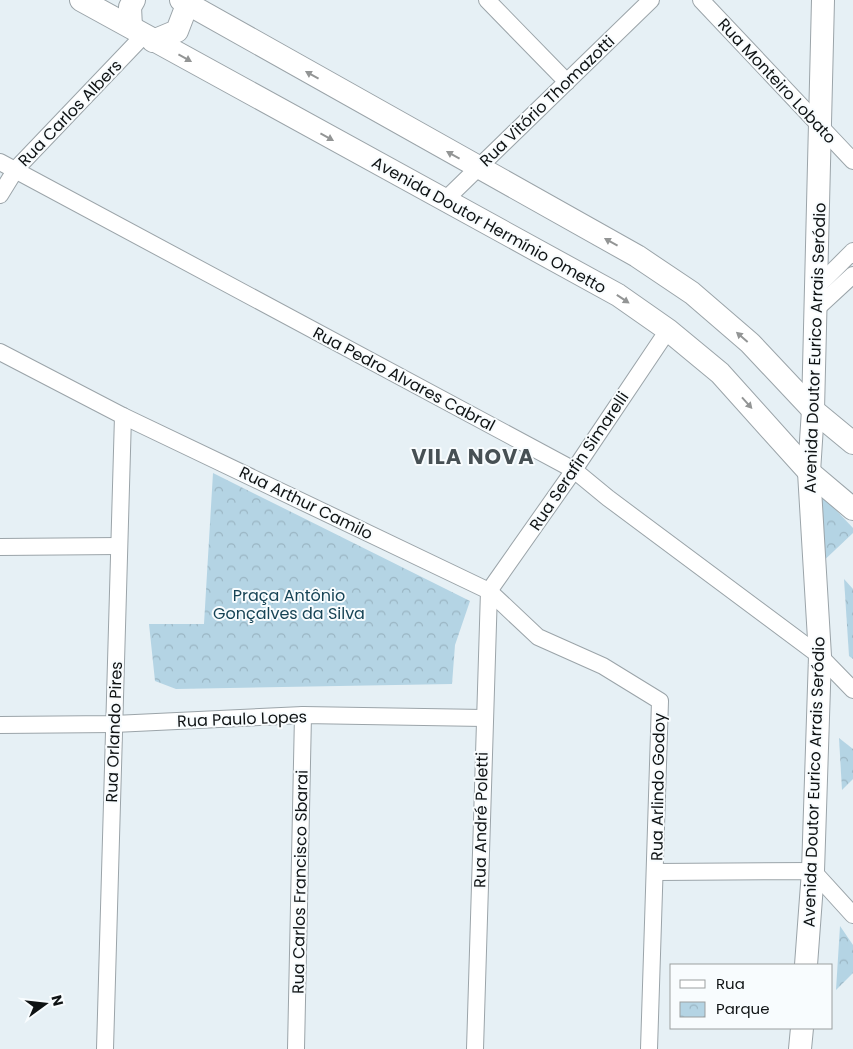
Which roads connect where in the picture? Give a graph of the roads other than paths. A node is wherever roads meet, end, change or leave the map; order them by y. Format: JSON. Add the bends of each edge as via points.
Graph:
{"nodes":[{"id":1,"x":81,"y":0,"type":"edge"},
{"id":2,"x":134,"y":0,"type":"edge"},
{"id":3,"x":487,"y":0,"type":"edge"},
{"id":4,"x":650,"y":0,"type":"edge"},
{"id":5,"x":701,"y":0,"type":"edge"},
{"id":6,"x":823,"y":0,"type":"edge"},
{"id":7,"x":184,"y":2,"type":"edge"},
{"id":8,"x":143,"y":34,"type":"junction"},
{"id":9,"x":567,"y":82,"type":"junction"},
{"id":10,"x":822,"y":129,"type":"junction"},
{"id":11,"x":853,"y":161,"type":"edge"},
{"id":12,"x":0,"y":162,"type":"edge"},
{"id":13,"x":16,"y":169,"type":"junction"},
{"id":14,"x":478,"y":169,"type":"junction"},
{"id":15,"x":0,"y":195,"type":"edge"},
{"id":16,"x":444,"y":201,"type":"junction"},
{"id":17,"x":853,"y":251,"type":"edge"},
{"id":18,"x":853,"y":275,"type":"edge"},
{"id":19,"x":817,"y":287,"type":"junction"},
{"id":20,"x":816,"y":309,"type":"junction"},
{"id":21,"x":668,"y":330,"type":"junction"},
{"id":22,"x":0,"y":352,"type":"edge"},
{"id":23,"x":813,"y":410,"type":"junction"},
{"id":24,"x":123,"y":416,"type":"junction"},
{"id":25,"x":853,"y":443,"type":"edge"},
{"id":26,"x":574,"y":470,"type":"junction"},
{"id":27,"x":809,"y":472,"type":"junction"},
{"id":28,"x":853,"y":509,"type":"edge"},
{"id":29,"x":119,"y":546,"type":"junction"},
{"id":30,"x":0,"y":547,"type":"edge"},
{"id":31,"x":489,"y":591,"type":"junction"},
{"id":32,"x":820,"y":656,"type":"junction"},
{"id":33,"x":853,"y":690,"type":"edge"},
{"id":34,"x":303,"y":715,"type":"junction"},
{"id":35,"x":484,"y":718,"type":"junction"},
{"id":36,"x":114,"y":724,"type":"junction"},
{"id":37,"x":0,"y":725,"type":"edge"},
{"id":38,"x":813,"y":871,"type":"junction"},
{"id":39,"x":657,"y":872,"type":"junction"},
{"id":40,"x":853,"y":915,"type":"edge"},
{"id":41,"x":806,"y":964,"type":"edge"},
{"id":42,"x":802,"y":1029,"type":"edge"},
{"id":43,"x":105,"y":1049,"type":"edge"},
{"id":44,"x":296,"y":1049,"type":"edge"},
{"id":45,"x":475,"y":1049,"type":"edge"},
{"id":46,"x":649,"y":1049,"type":"edge"},
{"id":47,"x":800,"y":1049,"type":"edge"}],
"edges":[{"from":1,"to":8,"type":"main road","name":"Avenida Doutor Hermínio Ometto"},
{"from":2,"to":8,"type":"main road","via":[[130,8]]},
{"from":3,"to":9,"type":"street"},
{"from":4,"to":9,"type":"street","name":"Rua Vitório Thomazotti"},
{"from":5,"to":10,"type":"street","name":"Rua Monteiro Lobato"},
{"from":6,"to":10,"type":"main road","name":"Avenida Doutor Eurico Arrais Seródio"},
{"from":7,"to":8,"type":"main road","via":[[177,31]]},
{"from":14,"to":7,"type":"main road","one_way":true},
{"from":8,"to":13,"type":"street","name":"Rua Carlos Albers"},
{"from":8,"to":16,"type":"main road","name":"Avenida Doutor Hermínio Ometto","one_way":true},
{"from":9,"to":14,"type":"street","name":"Rua Vitório Thomazotti"},
{"from":10,"to":11,"type":"street","name":"Rua Monteiro Lobato"},
{"from":10,"to":19,"type":"main road","name":"Avenida Doutor Eurico Arrais Seródio"},
{"from":12,"to":13,"type":"street","name":"Rua Pedro Alvares Cabral"},
{"from":13,"to":15,"type":"street","name":"Rua Carlos Albers"},
{"from":13,"to":26,"type":"street","name":"Rua Pedro Alvares Cabral"},
{"from":14,"to":16,"type":"street","name":"Rua Vitório Thomazotti"},
{"from":23,"to":14,"type":"main road","one_way":true,"via":[[750,343],[692,293],[637,256]]},
{"from":16,"to":21,"type":"main road","name":"Avenida Doutor Hermínio Ometto","one_way":true,"via":[[618,296]]},
{"from":17,"to":19,"type":"street"},
{"from":18,"to":20,"type":"street"},
{"from":19,"to":20,"type":"main road","name":"Avenida Doutor Eurico Arrais Seródio"},
{"from":20,"to":23,"type":"main road","name":"Avenida Doutor Eurico Arrais Seródio"},
{"from":21,"to":26,"type":"street","name":"Rua Serafin Simarelli"},
{"from":21,"to":27,"type":"main road","name":"Avenida Doutor Hermínio Ometto","one_way":true,"via":[[720,373]]},
{"from":22,"to":24,"type":"street","name":"Rua Arthur Camilo"},
{"from":23,"to":25,"type":"main road"},
{"from":23,"to":27,"type":"main road","name":"Avenida Doutor Eurico Arrais Seródio"},
{"from":24,"to":29,"type":"street","name":"Rua Orlando Pires"},
{"from":24,"to":31,"type":"street","name":"Rua Arthur Camilo"},
{"from":26,"to":31,"type":"street","name":"Rua Serafin Simarelli"},
{"from":26,"to":32,"type":"street","name":"Rua Pedro Alvares Cabral"},
{"from":27,"to":28,"type":"main road","name":"Avenida Doutor Hermínio Ometto"},
{"from":27,"to":32,"type":"main road","name":"Avenida Doutor Eurico Arrais Seródio"},
{"from":29,"to":30,"type":"street"},
{"from":29,"to":36,"type":"street","name":"Rua Orlando Pires"},
{"from":31,"to":35,"type":"street","name":"Rua André Poletti"},
{"from":31,"to":39,"type":"street","name":"Rua Arlindo Godoy","via":[[538,637],[603,666],[660,701]]},
{"from":32,"to":33,"type":"street","name":"Rua Pedro Alvares Cabral"},
{"from":32,"to":38,"type":"main road","name":"Avenida Doutor Eurico Arrais Seródio"},
{"from":34,"to":35,"type":"street","name":"Rua Paulo Lopes"},
{"from":34,"to":36,"type":"street","name":"Rua Paulo Lopes"},
{"from":34,"to":44,"type":"street","name":"Rua Carlos Francisco Sbarai"},
{"from":35,"to":45,"type":"street","name":"Rua André Poletti"},
{"from":36,"to":37,"type":"street","name":"Rua Paulo Lopes"},
{"from":36,"to":43,"type":"street","name":"Rua Orlando Pires"},
{"from":38,"to":39,"type":"street"},
{"from":38,"to":40,"type":"street"},
{"from":38,"to":41,"type":"main road","name":"Avenida Doutor Eurico Arrais Seródio"},
{"from":39,"to":46,"type":"street","name":"Rua Arlindo Godoy"},
{"from":42,"to":47,"type":"main road"}]}
